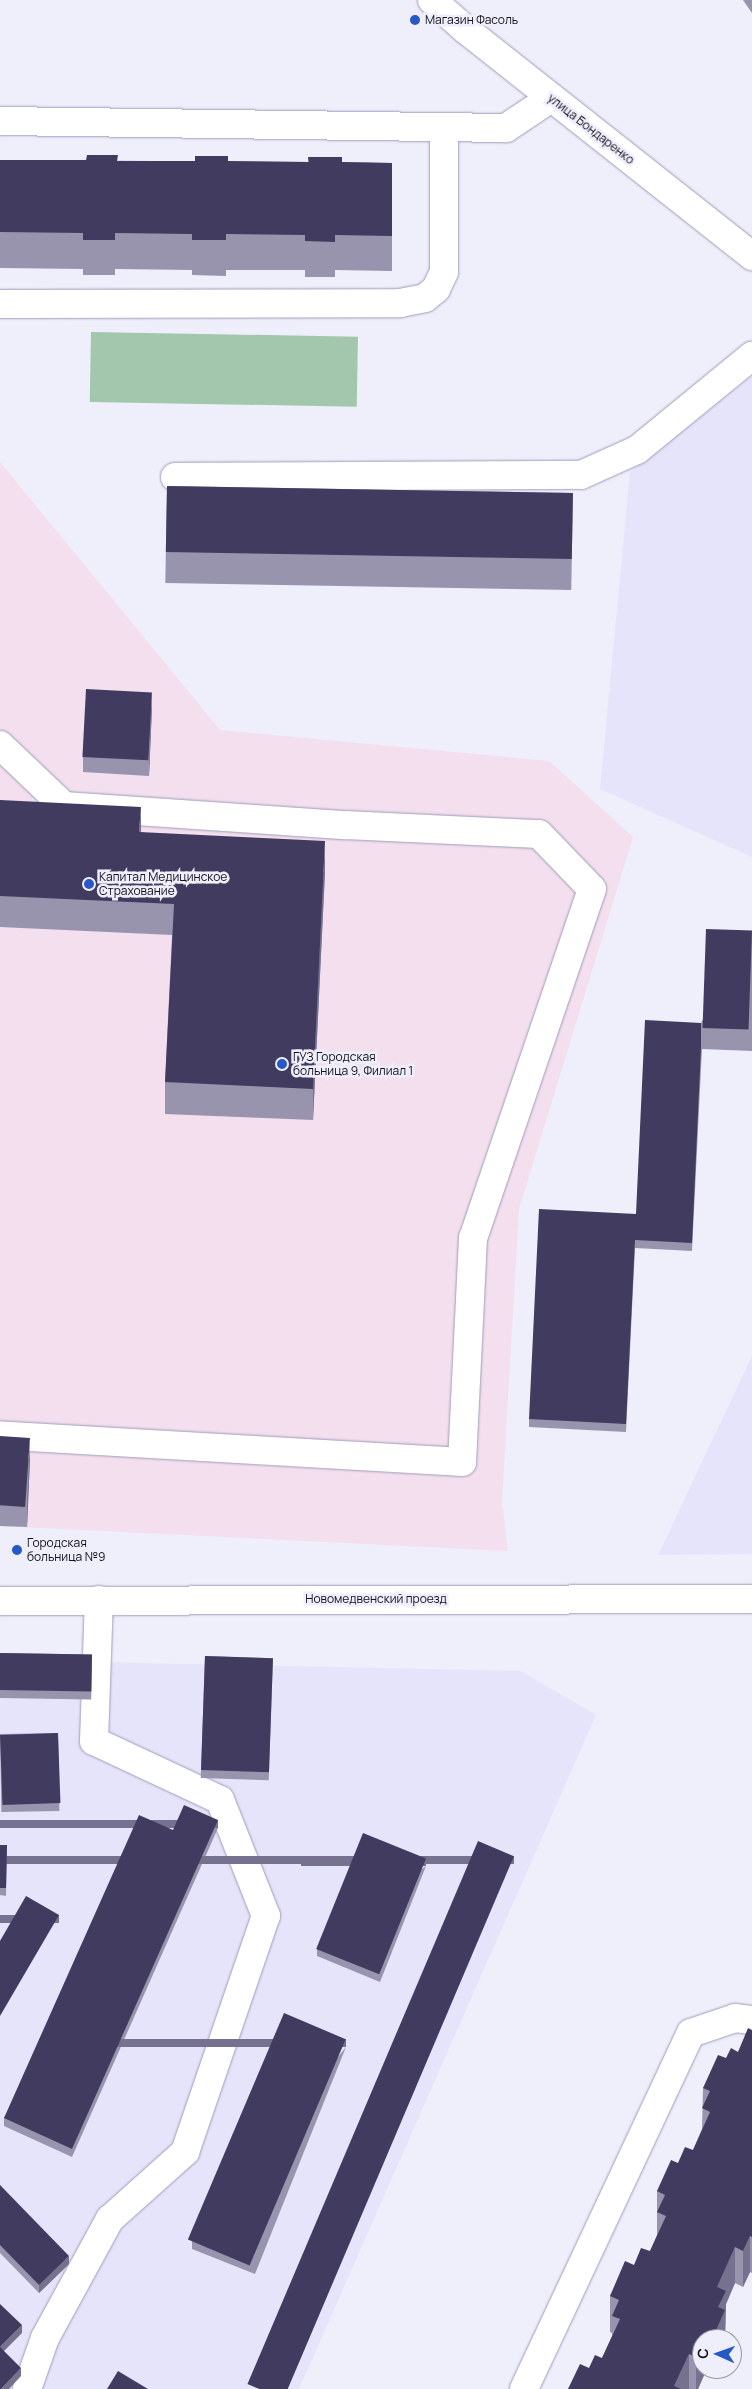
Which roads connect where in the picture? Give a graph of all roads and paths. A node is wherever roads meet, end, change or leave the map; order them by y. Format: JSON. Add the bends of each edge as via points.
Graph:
{"nodes":[{"id":1,"x":432,"y":0,"type":"edge"},
{"id":2,"x":551,"y":98,"type":"junction"},
{"id":3,"x":0,"y":121,"type":"edge"},
{"id":4,"x":444,"y":127,"type":"junction"},
{"id":5,"x":752,"y":256,"type":"edge"},
{"id":6,"x":0,"y":304,"type":"edge"},
{"id":7,"x":752,"y":356,"type":"edge"},
{"id":8,"x":175,"y":477,"type":"dead end"},
{"id":9,"x":0,"y":745,"type":"edge"},
{"id":10,"x":0,"y":1434,"type":"edge"},
{"id":11,"x":752,"y":1599,"type":"edge"},
{"id":12,"x":99,"y":1600,"type":"junction"},
{"id":13,"x":0,"y":1601,"type":"edge"},
{"id":14,"x":752,"y":2020,"type":"edge"},
{"id":15,"x":27,"y":2389,"type":"edge"},
{"id":16,"x":524,"y":2389,"type":"edge"}],
"edges":[{"from":1,"to":2,"type":"street","name":"улица Бондаренко"},
{"from":2,"to":4,"type":"street","via":[[506,128]]},
{"from":2,"to":5,"type":"street","name":"улица Бондаренко"},
{"from":3,"to":4,"type":"street"},
{"from":4,"to":6,"type":"street","via":[[444,272],[436,289],[425,298],[400,303]]},
{"from":7,"to":8,"type":"street","via":[[637,450],[581,474]]},
{"from":9,"to":10,"type":"street","via":[[64,806],[538,834],[592,889],[473,1238],[462,1462]]},
{"from":11,"to":12,"type":"street","name":"Новомедвенский проезд"},
{"from":12,"to":13,"type":"street","name":"Новомедвенский проезд"},
{"from":12,"to":15,"type":"street","via":[[94,1741],[220,1800],[266,1916],[185,2152],[110,2219],[46,2338]]},
{"from":14,"to":16,"type":"street","via":[[735,2018],[692,2033]]}]}
